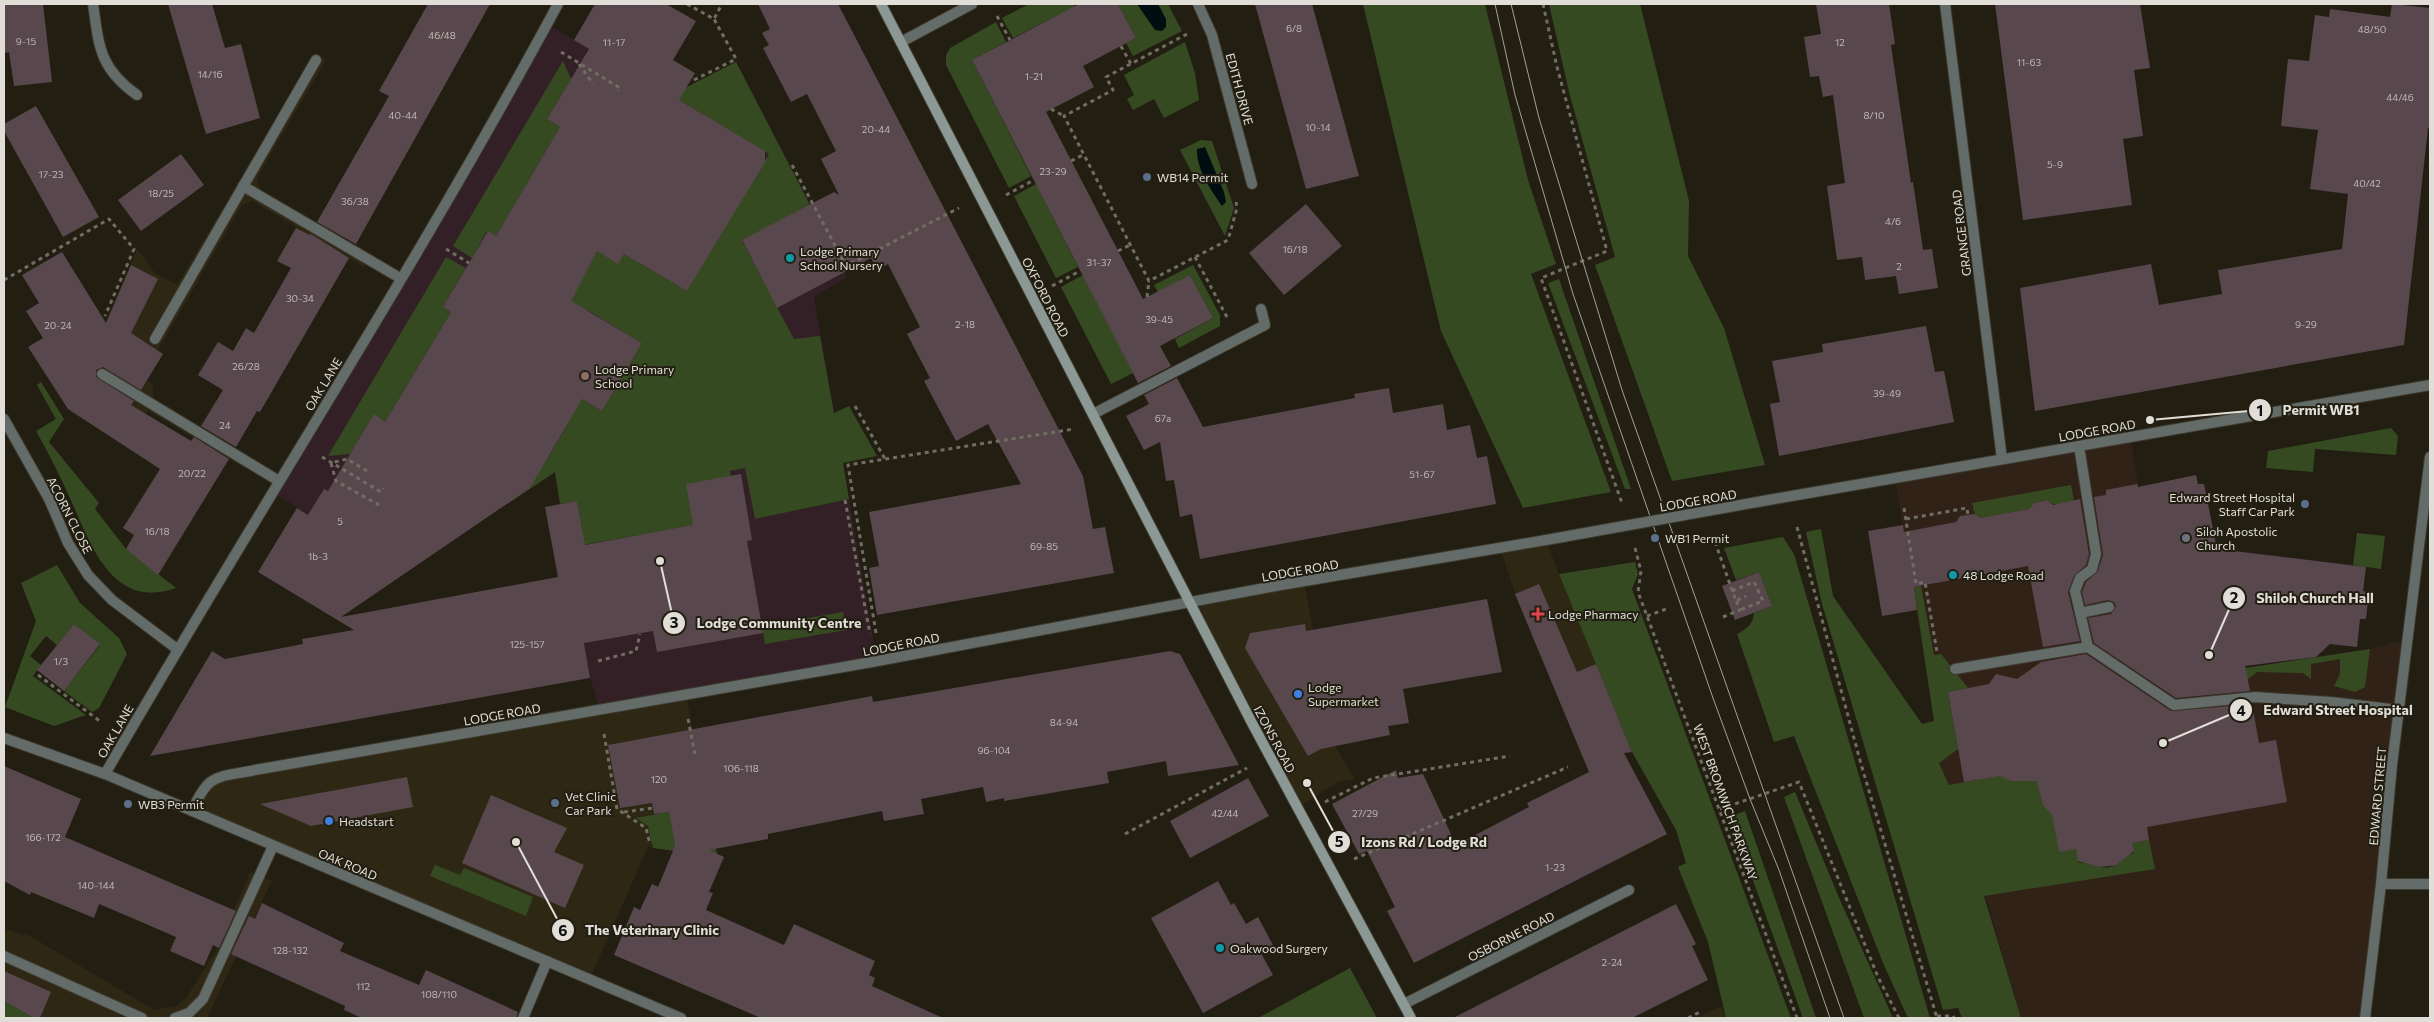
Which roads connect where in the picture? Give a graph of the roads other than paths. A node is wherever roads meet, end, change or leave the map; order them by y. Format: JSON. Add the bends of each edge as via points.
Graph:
{"nodes":[{"id":1,"x":94,"y":4,"type":"edge"},
{"id":2,"x":558,"y":4,"type":"edge"},
{"id":3,"x":881,"y":4,"type":"edge"},
{"id":4,"x":972,"y":4,"type":"edge"},
{"id":5,"x":1198,"y":4,"type":"edge"},
{"id":6,"x":1946,"y":4,"type":"edge"},
{"id":7,"x":901,"y":42,"type":"junction"},
{"id":8,"x":316,"y":60,"type":"dead end"},
{"id":9,"x":137,"y":95,"type":"dead end"},
{"id":10,"x":1252,"y":184,"type":"dead end"},
{"id":11,"x":243,"y":186,"type":"junction"},
{"id":12,"x":400,"y":278,"type":"junction"},
{"id":13,"x":1261,"y":309,"type":"dead end"},
{"id":14,"x":155,"y":339,"type":"dead end"},
{"id":15,"x":102,"y":374,"type":"dead end"},
{"id":16,"x":2430,"y":385,"type":"edge"},
{"id":17,"x":1093,"y":414,"type":"junction"},
{"id":18,"x":4,"y":418,"type":"edge"},
{"id":19,"x":2080,"y":446,"type":"junction"},
{"id":20,"x":2430,"y":457,"type":"edge"},
{"id":21,"x":2002,"y":459,"type":"junction"},
{"id":22,"x":279,"y":480,"type":"junction"},
{"id":23,"x":1190,"y":602,"type":"junction"},
{"id":24,"x":2109,"y":607,"type":"dead end"},
{"id":25,"x":2080,"y":613,"type":"junction"},
{"id":26,"x":2088,"y":648,"type":"junction"},
{"id":27,"x":177,"y":649,"type":"junction"},
{"id":28,"x":1955,"y":669,"type":"dead end"},
{"id":29,"x":2399,"y":710,"type":"junction"},
{"id":30,"x":4,"y":738,"type":"edge"},
{"id":31,"x":105,"y":774,"type":"junction"},
{"id":32,"x":192,"y":811,"type":"junction"},
{"id":33,"x":273,"y":846,"type":"junction"},
{"id":34,"x":2381,"y":884,"type":"junction"},
{"id":35,"x":2430,"y":884,"type":"edge"},
{"id":36,"x":1629,"y":890,"type":"dead end"},
{"id":37,"x":4,"y":956,"type":"edge"},
{"id":38,"x":547,"y":961,"type":"junction"},
{"id":39,"x":1404,"y":1004,"type":"junction"},
{"id":40,"x":142,"y":1018,"type":"edge"},
{"id":41,"x":175,"y":1018,"type":"edge"},
{"id":42,"x":523,"y":1018,"type":"edge"},
{"id":43,"x":681,"y":1018,"type":"edge"},
{"id":44,"x":1411,"y":1018,"type":"edge"},
{"id":45,"x":2366,"y":1018,"type":"edge"}],
"edges":[{"from":1,"to":9,"type":"street","via":[[100,49],[118,82]]},
{"from":2,"to":12,"type":"street","name":"OAK LANE"},
{"from":3,"to":7,"type":"street","name":"OXFORD ROAD"},
{"from":4,"to":7,"type":"street"},
{"from":5,"to":10,"type":"street","name":"EDITH DRIVE","via":[[1212,35]]},
{"from":6,"to":21,"type":"street","name":"GRANGE ROAD"},
{"from":7,"to":17,"type":"street","name":"OXFORD ROAD"},
{"from":8,"to":11,"type":"street"},
{"from":11,"to":12,"type":"street"},
{"from":11,"to":14,"type":"street"},
{"from":12,"to":22,"type":"street","name":"OAK LANE"},
{"from":13,"to":17,"type":"street","via":[[1265,325]]},
{"from":15,"to":22,"type":"street"},
{"from":16,"to":19,"type":"street","name":"LODGE ROAD"},
{"from":17,"to":23,"type":"street","name":"OXFORD ROAD"},
{"from":18,"to":27,"type":"street","name":"ACORN CLOSE","via":[[49,499],[68,543],[88,575],[112,600]]},
{"from":19,"to":21,"type":"street","name":"LODGE ROAD"},
{"from":19,"to":25,"type":"street","via":[[2096,554],[2092,569],[2080,578],[2075,591]]},
{"from":20,"to":29,"type":"street","name":"EDWARD STREET"},
{"from":21,"to":23,"type":"street","name":"LODGE ROAD","bridge":true},
{"from":22,"to":27,"type":"street","name":"OAK LANE"},
{"from":23,"to":32,"type":"street","name":"LODGE ROAD","via":[[213,779],[201,790]]},
{"from":23,"to":39,"type":"street","name":"IZONS ROAD"},
{"from":24,"to":25,"type":"street"},
{"from":25,"to":26,"type":"street"},
{"from":26,"to":28,"type":"street"},
{"from":26,"to":29,"type":"street","via":[[2174,705],[2256,697]]},
{"from":27,"to":31,"type":"street","name":"OAK LANE"},
{"from":29,"to":34,"type":"street","name":"EDWARD STREET"},
{"from":30,"to":31,"type":"street","name":"OAK ROAD"},
{"from":31,"to":32,"type":"street","name":"OAK ROAD"},
{"from":32,"to":33,"type":"street","name":"OAK ROAD"},
{"from":33,"to":38,"type":"street","name":"OAK ROAD"},
{"from":33,"to":41,"type":"street","via":[[203,999],[189,1014]]},
{"from":34,"to":35,"type":"street"},
{"from":34,"to":45,"type":"street","name":"EDWARD STREET"},
{"from":36,"to":39,"type":"street","name":"OSBORNE ROAD"},
{"from":37,"to":40,"type":"street"},
{"from":38,"to":42,"type":"street"},
{"from":38,"to":43,"type":"street","name":"OAK ROAD"},
{"from":39,"to":44,"type":"street","name":"IZONS ROAD"}]}
